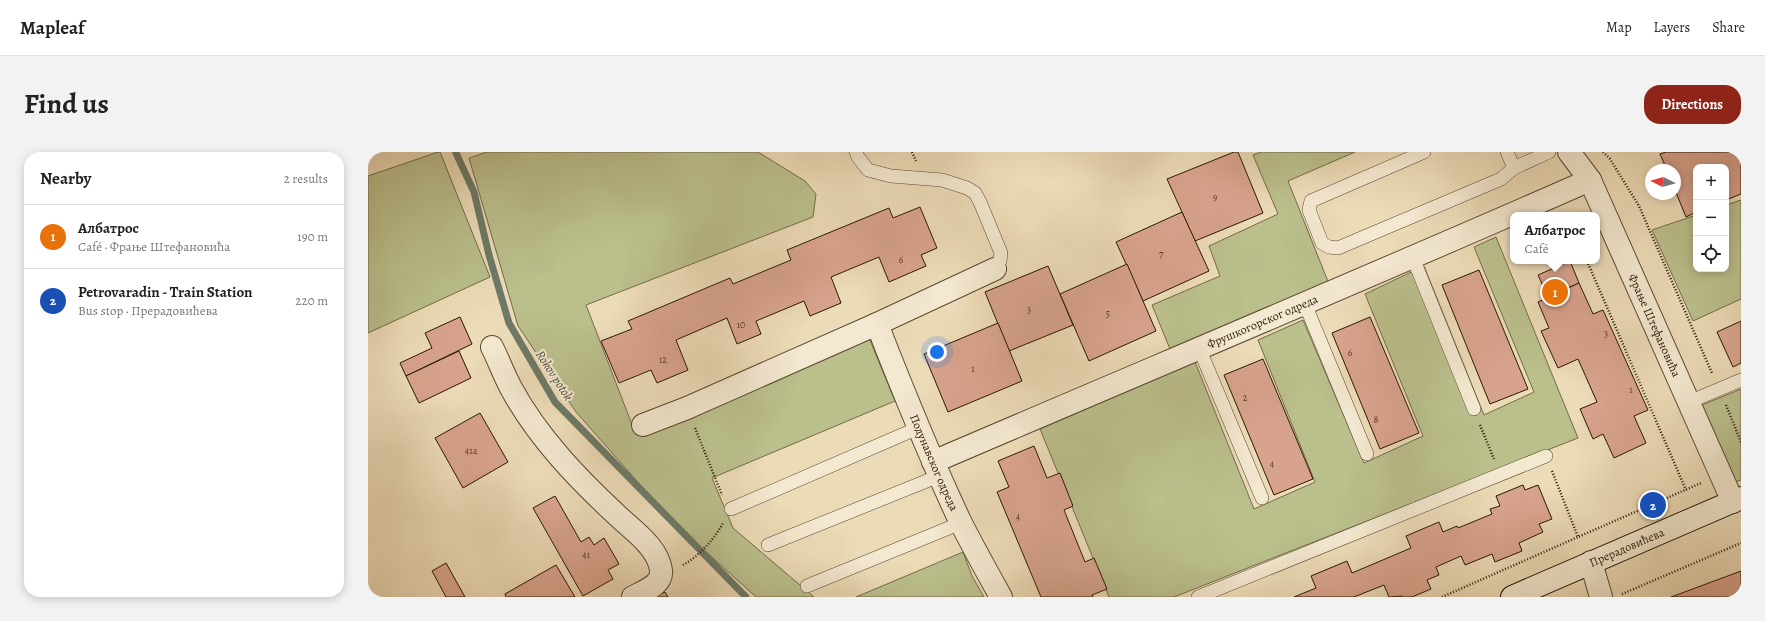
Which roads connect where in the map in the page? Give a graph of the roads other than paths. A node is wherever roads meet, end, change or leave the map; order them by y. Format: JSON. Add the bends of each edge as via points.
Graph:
{"nodes":[{"id":1,"x":856,"y":152,"type":"edge"},
{"id":2,"x":1424,"y":152,"type":"edge"},
{"id":3,"x":1507,"y":152,"type":"edge"},
{"id":4,"x":1549,"y":152,"type":"edge"},
{"id":5,"x":1570,"y":152,"type":"edge"},
{"id":6,"x":1514,"y":168,"type":"junction"},
{"id":7,"x":1590,"y":180,"type":"junction"},
{"id":8,"x":1517,"y":212,"type":"edge"},
{"id":9,"x":1510,"y":215,"type":"edge"},
{"id":10,"x":1413,"y":258,"type":"junction"},
{"id":11,"x":995,"y":269,"type":"joint"},
{"id":12,"x":1305,"y":304,"type":"junction"},
{"id":13,"x":877,"y":324,"type":"junction"},
{"id":14,"x":492,"y":347,"type":"dead end"},
{"id":15,"x":1200,"y":348,"type":"junction"},
{"id":16,"x":1741,"y":380,"type":"edge"},
{"id":17,"x":1689,"y":402,"type":"junction"},
{"id":18,"x":1474,"y":409,"type":"road end"},
{"id":19,"x":643,"y":425,"type":"dead end"},
{"id":20,"x":918,"y":428,"type":"junction"},
{"id":21,"x":1367,"y":454,"type":"dead end"},
{"id":22,"x":1546,"y":456,"type":"road end"},
{"id":23,"x":936,"y":469,"type":"junction"},
{"id":24,"x":1262,"y":498,"type":"dead end"},
{"id":25,"x":1737,"y":500,"type":"edge"},
{"id":26,"x":731,"y":509,"type":"dead end"},
{"id":27,"x":961,"y":523,"type":"junction"},
{"id":28,"x":768,"y":545,"type":"dead end"},
{"id":29,"x":1591,"y":562,"type":"junction"},
{"id":30,"x":807,"y":586,"type":"dead end"},
{"id":31,"x":1611,"y":596,"type":"edge"},
{"id":32,"x":633,"y":597,"type":"edge"},
{"id":33,"x":1001,"y":597,"type":"edge"},
{"id":34,"x":1198,"y":597,"type":"edge"},
{"id":35,"x":1512,"y":597,"type":"edge"}],
"edges":[{"from":1,"to":11,"type":"lane","via":[[868,170],[891,176],[942,180],[975,193],[1001,253]]},
{"from":2,"to":6,"type":"lane","via":[[1312,201],[1309,210],[1322,243],[1338,248],[1501,179]]},
{"from":3,"to":6,"type":"lane"},
{"from":4,"to":6,"type":"lane"},
{"from":5,"to":7,"type":"street","name":"Фрање Штефановића"},
{"from":7,"to":8,"type":"street","name":"Фрушкогорског одреда"},
{"from":7,"to":17,"type":"street","name":"Фрање Штефановића"},
{"from":9,"to":10,"type":"street","name":"Фрушкогорског одреда"},
{"from":10,"to":12,"type":"street","name":"Фрушкогорског одреда"},
{"from":10,"to":18,"type":"lane"},
{"from":11,"to":13,"type":"street"},
{"from":12,"to":15,"type":"street","name":"Фрушкогорског одреда"},
{"from":12,"to":21,"type":"lane"},
{"from":13,"to":19,"type":"street"},
{"from":13,"to":20,"type":"street","name":"Подунавског одреда"},
{"from":14,"to":32,"type":"street","via":[[511,388],[533,424],[588,489],[652,549],[661,568],[661,576],[656,584]]},
{"from":15,"to":23,"type":"street","name":"Фрушкогорског одреда"},
{"from":15,"to":24,"type":"lane"},
{"from":16,"to":17,"type":"lane"},
{"from":17,"to":25,"type":"street","name":"Фрање Штефановића","via":[[1721,475]]},
{"from":20,"to":23,"type":"street","name":"Подунавског одреда"},
{"from":20,"to":26,"type":"lane"},
{"from":22,"to":34,"type":"lane"},
{"from":23,"to":27,"type":"street","name":"Подунавског одреда"},
{"from":23,"to":28,"type":"lane"},
{"from":25,"to":29,"type":"street","name":"Прерадовићева"},
{"from":27,"to":30,"type":"lane"},
{"from":27,"to":33,"type":"street","name":"Подунавског одреда"},
{"from":29,"to":31,"type":"street"},
{"from":29,"to":35,"type":"street","name":"Прерадовићева"}]}
